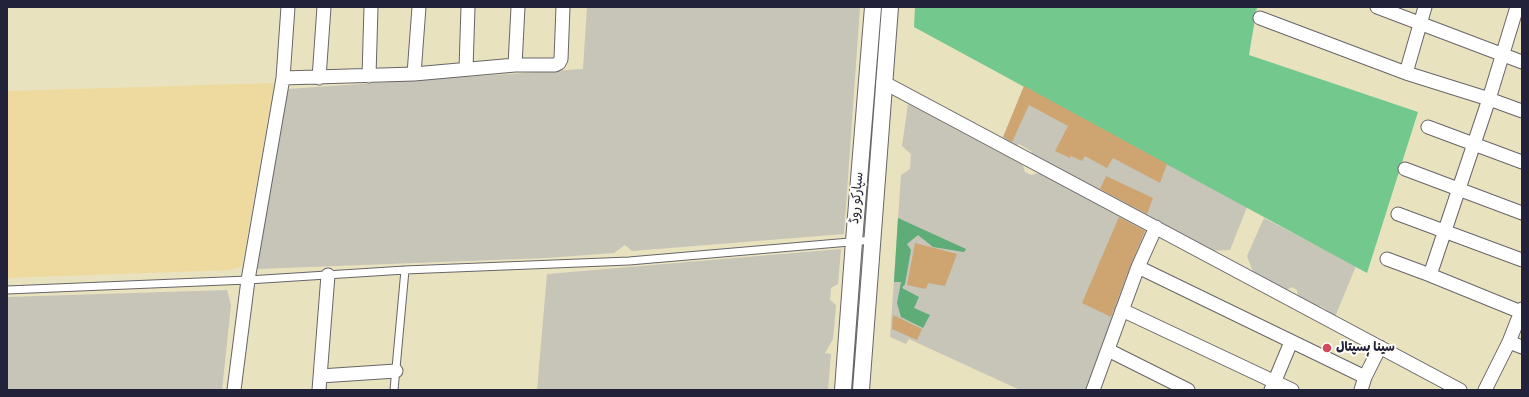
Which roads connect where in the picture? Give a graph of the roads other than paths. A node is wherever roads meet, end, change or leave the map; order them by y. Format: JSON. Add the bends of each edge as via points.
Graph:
{"nodes":[{"id":1,"x":288,"y":7,"type":"edge"},
{"id":2,"x":324,"y":7,"type":"edge"},
{"id":3,"x":371,"y":7,"type":"edge"},
{"id":4,"x":419,"y":7,"type":"edge"},
{"id":5,"x":468,"y":7,"type":"edge"},
{"id":6,"x":518,"y":7,"type":"edge"},
{"id":7,"x":564,"y":7,"type":"edge"},
{"id":8,"x":873,"y":7,"type":"edge"},
{"id":9,"x":890,"y":7,"type":"edge"},
{"id":10,"x":1377,"y":7,"type":"edge"},
{"id":11,"x":1425,"y":7,"type":"edge"},
{"id":12,"x":1515,"y":9,"type":"edge"},
{"id":13,"x":1260,"y":18,"type":"dead end"},
{"id":14,"x":1420,"y":24,"type":"junction"},
{"id":15,"x":1503,"y":55,"type":"junction"},
{"id":16,"x":1522,"y":62,"type":"edge"},
{"id":17,"x":515,"y":65,"type":"junction"},
{"id":18,"x":466,"y":69,"type":"junction"},
{"id":19,"x":1406,"y":73,"type":"junction"},
{"id":20,"x":414,"y":74,"type":"junction"},
{"id":21,"x":369,"y":76,"type":"junction"},
{"id":22,"x":283,"y":78,"type":"junction"},
{"id":23,"x":319,"y":78,"type":"junction"},
{"id":24,"x":883,"y":82,"type":"junction"},
{"id":25,"x":1489,"y":99,"type":"junction"},
{"id":26,"x":1522,"y":112,"type":"edge"},
{"id":27,"x":1428,"y":127,"type":"dead end"},
{"id":28,"x":1474,"y":145,"type":"junction"},
{"id":29,"x":1522,"y":162,"type":"edge"},
{"id":30,"x":1405,"y":170,"type":"dead end"},
{"id":31,"x":1458,"y":188,"type":"junction"},
{"id":32,"x":1522,"y":213,"type":"edge"},
{"id":33,"x":1398,"y":214,"type":"dead end"},
{"id":34,"x":1156,"y":227,"type":"junction"},
{"id":35,"x":1445,"y":232,"type":"junction"},
{"id":36,"x":873,"y":240,"type":"junction"},
{"id":37,"x":854,"y":241,"type":"junction"},
{"id":38,"x":1387,"y":259,"type":"dead end"},
{"id":39,"x":1522,"y":260,"type":"edge"},
{"id":40,"x":1138,"y":267,"type":"junction"},
{"id":41,"x":405,"y":270,"type":"junction"},
{"id":42,"x":328,"y":275,"type":"junction"},
{"id":43,"x":1430,"y":275,"type":"junction"},
{"id":44,"x":248,"y":280,"type":"junction"},
{"id":45,"x":7,"y":290,"type":"edge"},
{"id":46,"x":1122,"y":310,"type":"junction"},
{"id":47,"x":1521,"y":311,"type":"edge"},
{"id":48,"x":1291,"y":342,"type":"junction"},
{"id":49,"x":1509,"y":342,"type":"junction"},
{"id":50,"x":1380,"y":347,"type":"junction"},
{"id":51,"x":1522,"y":347,"type":"edge"},
{"id":52,"x":1108,"y":350,"type":"junction"},
{"id":53,"x":396,"y":371,"type":"junction"},
{"id":54,"x":320,"y":376,"type":"junction"},
{"id":55,"x":1365,"y":377,"type":"junction"},
{"id":56,"x":1273,"y":386,"type":"edge"},
{"id":57,"x":234,"y":390,"type":"edge"},
{"id":58,"x":319,"y":390,"type":"edge"},
{"id":59,"x":394,"y":390,"type":"edge"},
{"id":60,"x":843,"y":390,"type":"edge"},
{"id":61,"x":861,"y":390,"type":"edge"},
{"id":62,"x":1093,"y":390,"type":"edge"},
{"id":63,"x":1188,"y":390,"type":"edge"},
{"id":64,"x":1292,"y":390,"type":"edge"},
{"id":65,"x":1361,"y":390,"type":"edge"},
{"id":66,"x":1460,"y":390,"type":"edge"},
{"id":67,"x":1485,"y":390,"type":"edge"}],
"edges":[{"from":1,"to":22,"type":"street"},
{"from":2,"to":23,"type":"street"},
{"from":3,"to":21,"type":"street"},
{"from":4,"to":20,"type":"street"},
{"from":5,"to":18,"type":"street"},
{"from":6,"to":17,"type":"street"},
{"from":7,"to":17,"type":"street","via":[[559,64]]},
{"from":8,"to":37,"type":"street","name":"سپارکو روڈ"},
{"from":9,"to":24,"type":"street","name":"سپارکو روڈ"},
{"from":10,"to":14,"type":"street"},
{"from":11,"to":14,"type":"street"},
{"from":12,"to":15,"type":"street"},
{"from":13,"to":19,"type":"street"},
{"from":14,"to":15,"type":"street"},
{"from":14,"to":19,"type":"street"},
{"from":15,"to":16,"type":"street"},
{"from":15,"to":25,"type":"street"},
{"from":17,"to":18,"type":"street"},
{"from":18,"to":20,"type":"street"},
{"from":19,"to":25,"type":"street"},
{"from":20,"to":21,"type":"street"},
{"from":21,"to":23,"type":"street"},
{"from":22,"to":23,"type":"street"},
{"from":22,"to":44,"type":"street"},
{"from":24,"to":34,"type":"street"},
{"from":24,"to":36,"type":"street","name":"سپارکو روڈ"},
{"from":25,"to":26,"type":"street"},
{"from":25,"to":28,"type":"street"},
{"from":27,"to":28,"type":"street"},
{"from":28,"to":29,"type":"street"},
{"from":28,"to":31,"type":"street"},
{"from":30,"to":31,"type":"street"},
{"from":31,"to":32,"type":"street"},
{"from":31,"to":35,"type":"street"},
{"from":33,"to":35,"type":"street"},
{"from":34,"to":40,"type":"street"},
{"from":34,"to":50,"type":"street"},
{"from":35,"to":39,"type":"street"},
{"from":35,"to":43,"type":"street"},
{"from":36,"to":37,"type":"lane"},
{"from":36,"to":61,"type":"street","name":"سپارکو روڈ"},
{"from":37,"to":41,"type":"lane","via":[[629,261]]},
{"from":37,"to":60,"type":"street","name":"سپارکو روڈ"},
{"from":38,"to":43,"type":"street"},
{"from":40,"to":46,"type":"street"},
{"from":40,"to":48,"type":"street"},
{"from":41,"to":42,"type":"lane"},
{"from":41,"to":53,"type":"lane"},
{"from":42,"to":44,"type":"lane"},
{"from":42,"to":54,"type":"street"},
{"from":43,"to":47,"type":"street"},
{"from":44,"to":45,"type":"lane"},
{"from":44,"to":57,"type":"street"},
{"from":46,"to":52,"type":"street"},
{"from":46,"to":56,"type":"street"},
{"from":47,"to":49,"type":"street"},
{"from":48,"to":55,"type":"street"},
{"from":48,"to":56,"type":"street"},
{"from":49,"to":51,"type":"street"},
{"from":49,"to":67,"type":"street"},
{"from":50,"to":55,"type":"street"},
{"from":50,"to":66,"type":"street"},
{"from":52,"to":62,"type":"street"},
{"from":52,"to":63,"type":"street"},
{"from":53,"to":54,"type":"street"},
{"from":53,"to":59,"type":"lane"},
{"from":54,"to":58,"type":"street"},
{"from":55,"to":65,"type":"street"},
{"from":56,"to":64,"type":"street"}]}
